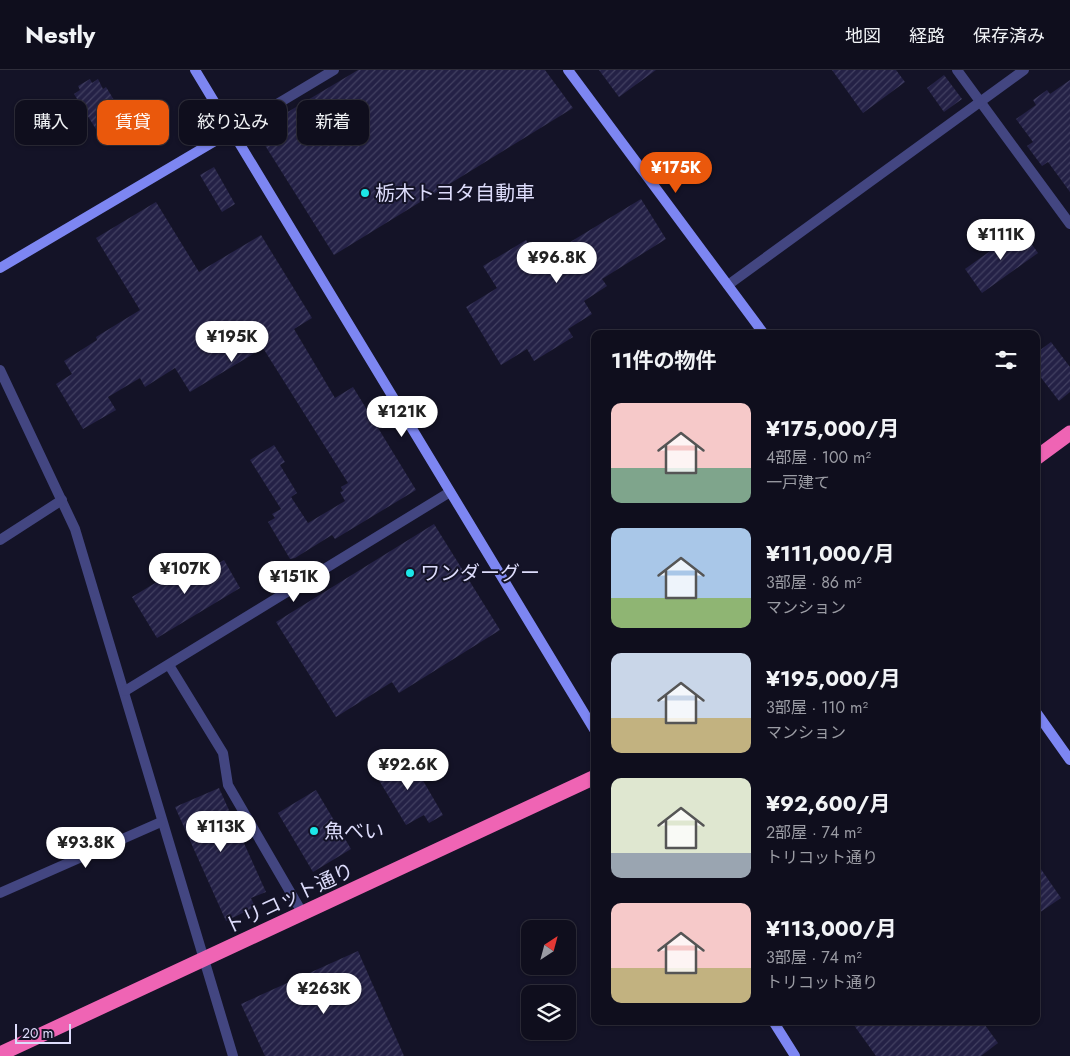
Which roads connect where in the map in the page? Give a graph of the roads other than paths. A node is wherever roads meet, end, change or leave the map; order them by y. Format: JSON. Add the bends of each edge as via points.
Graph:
{"nodes":[{"id":1,"x":195,"y":70,"type":"edge"},
{"id":2,"x":334,"y":70,"type":"edge"},
{"id":3,"x":568,"y":70,"type":"edge"},
{"id":4,"x":957,"y":70,"type":"edge"},
{"id":5,"x":1024,"y":70,"type":"edge"},
{"id":6,"x":213,"y":100,"type":"edge"},
{"id":7,"x":284,"y":100,"type":"edge"},
{"id":8,"x":980,"y":102,"type":"junction"},
{"id":9,"x":208,"y":145,"type":"edge"},
{"id":10,"x":240,"y":145,"type":"edge"},
{"id":11,"x":1070,"y":224,"type":"edge"},
{"id":12,"x":0,"y":268,"type":"edge"},
{"id":13,"x":728,"y":285,"type":"junction"},
{"id":14,"x":761,"y":330,"type":"edge"},
{"id":15,"x":0,"y":370,"type":"edge"},
{"id":16,"x":1070,"y":434,"type":"edge"},
{"id":17,"x":1040,"y":455,"type":"edge"},
{"id":18,"x":450,"y":492,"type":"junction"},
{"id":19,"x":62,"y":500,"type":"junction"},
{"id":20,"x":0,"y":540,"type":"edge"},
{"id":21,"x":169,"y":665,"type":"junction"},
{"id":22,"x":124,"y":691,"type":"junction"},
{"id":23,"x":1040,"y":718,"type":"edge"},
{"id":24,"x":591,"y":724,"type":"edge"},
{"id":25,"x":1070,"y":760,"type":"edge"},
{"id":26,"x":591,"y":779,"type":"edge"},
{"id":27,"x":161,"y":822,"type":"junction"},
{"id":28,"x":1,"y":890,"type":"edge"},
{"id":29,"x":302,"y":914,"type":"junction"},
{"id":30,"x":205,"y":958,"type":"junction"},
{"id":31,"x":776,"y":1025,"type":"edge"},
{"id":32,"x":0,"y":1054,"type":"edge"},
{"id":33,"x":233,"y":1056,"type":"edge"},
{"id":34,"x":795,"y":1056,"type":"edge"}],
"edges":[{"from":1,"to":6,"type":"street"},
{"from":2,"to":7,"type":"street"},
{"from":3,"to":13,"type":"street"},
{"from":4,"to":8,"type":"street"},
{"from":5,"to":8,"type":"street"},
{"from":8,"to":11,"type":"street"},
{"from":8,"to":13,"type":"street"},
{"from":9,"to":12,"type":"street"},
{"from":10,"to":18,"type":"street"},
{"from":13,"to":14,"type":"street"},
{"from":15,"to":19,"type":"street"},
{"from":16,"to":17,"type":"highway"},
{"from":18,"to":21,"type":"street"},
{"from":18,"to":24,"type":"street"},
{"from":19,"to":20,"type":"street"},
{"from":19,"to":22,"type":"street","via":[[75,530]]},
{"from":21,"to":22,"type":"street"},
{"from":21,"to":29,"type":"street","via":[[223,753],[228,786]]},
{"from":22,"to":27,"type":"street"},
{"from":23,"to":25,"type":"street"},
{"from":26,"to":29,"type":"highway","name":"トリコット通り"},
{"from":27,"to":28,"type":"street"},
{"from":27,"to":30,"type":"street"},
{"from":29,"to":30,"type":"highway","name":"トリコット通り"},
{"from":30,"to":32,"type":"highway","name":"トリコット通り"},
{"from":30,"to":33,"type":"street"},
{"from":31,"to":34,"type":"street"}]}
